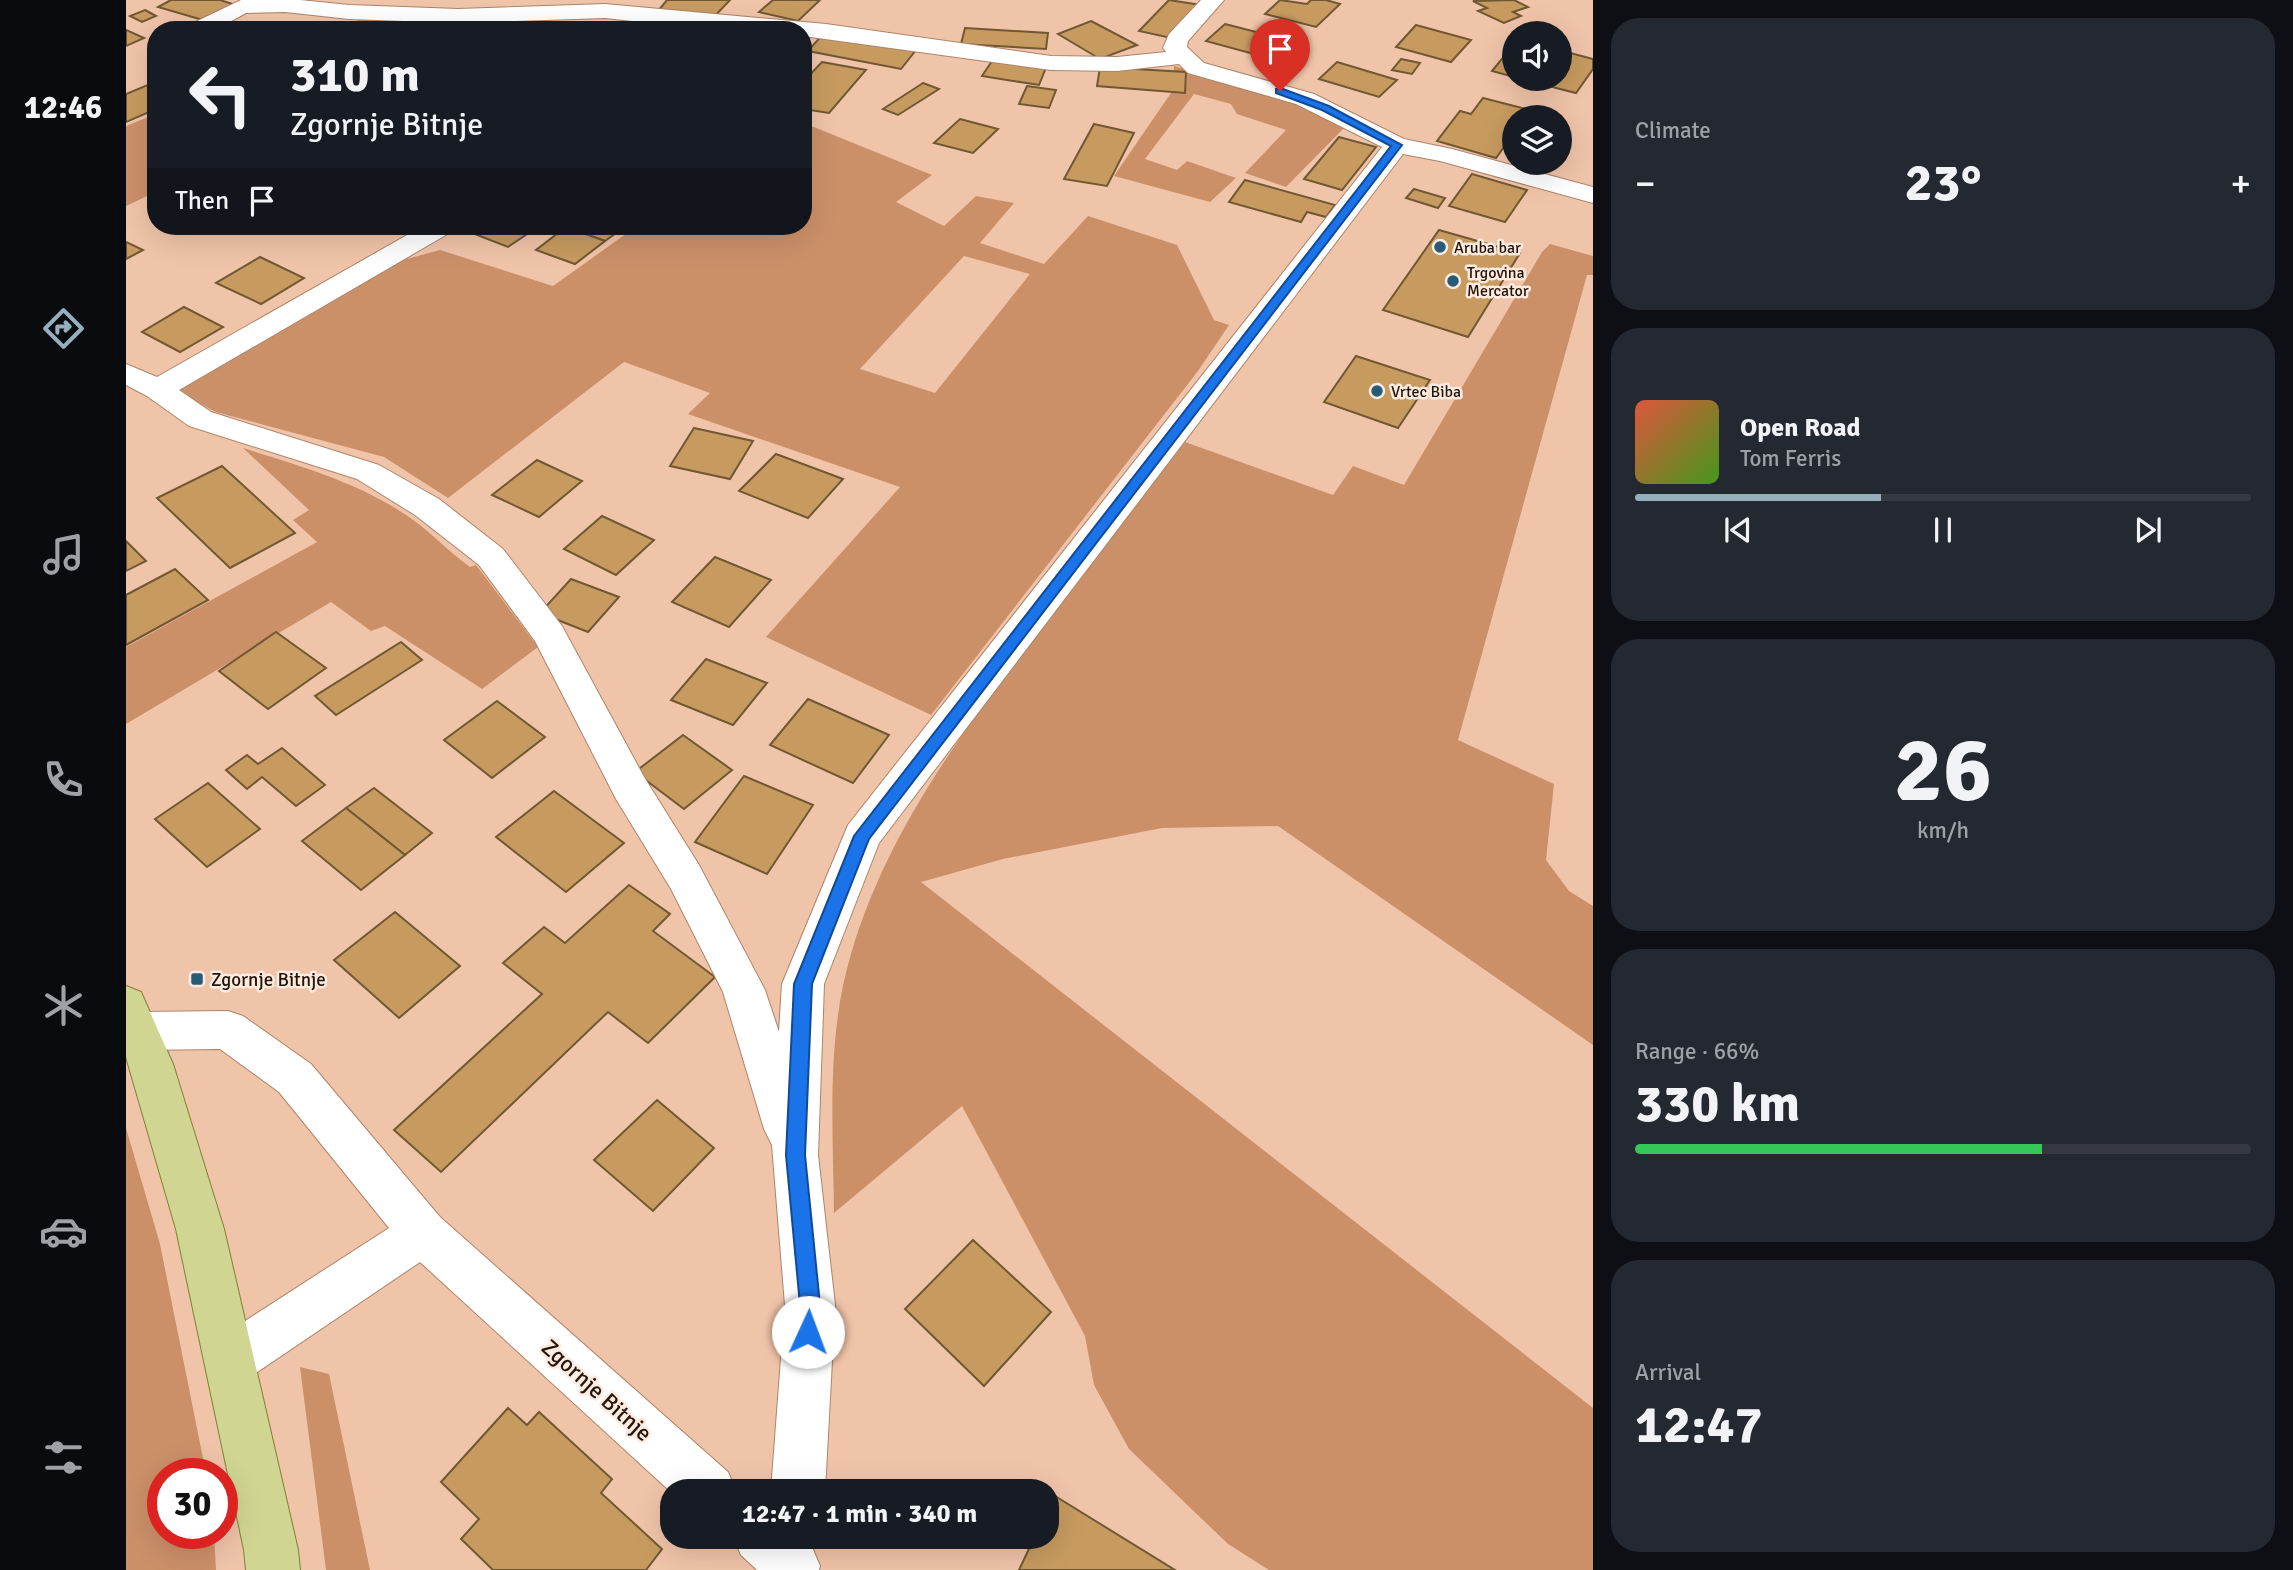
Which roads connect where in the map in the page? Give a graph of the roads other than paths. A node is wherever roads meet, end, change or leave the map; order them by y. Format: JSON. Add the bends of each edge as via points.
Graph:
{"nodes":[{"id":1,"x":1213,"y":0,"type":"edge"},
{"id":2,"x":611,"y":13,"type":"edge"},
{"id":3,"x":214,"y":21,"type":"edge"},
{"id":4,"x":694,"y":21,"type":"edge"},
{"id":5,"x":812,"y":30,"type":"edge"},
{"id":6,"x":1183,"y":57,"type":"junction"},
{"id":7,"x":1397,"y":145,"type":"junction"},
{"id":8,"x":1593,"y":194,"type":"edge"},
{"id":9,"x":426,"y":235,"type":"edge"},
{"id":10,"x":126,"y":373,"type":"edge"},
{"id":11,"x":158,"y":389,"type":"junction"},
{"id":12,"x":132,"y":1018,"type":"edge"},
{"id":13,"x":795,"y":1155,"type":"junction"},
{"id":14,"x":423,"y":1233,"type":"junction"},
{"id":15,"x":229,"y":1361,"type":"junction"},
{"id":16,"x":696,"y":1479,"type":"edge"},
{"id":17,"x":798,"y":1479,"type":"edge"},
{"id":18,"x":273,"y":1570,"type":"edge"}],
"edges":[{"from":1,"to":6,"type":"street","via":[[1177,39],[1175,48]]},
{"from":2,"to":3,"type":"street","via":[[457,16],[285,5],[241,7]]},
{"from":2,"to":4,"type":"street"},
{"from":5,"to":6,"type":"street","via":[[1051,63],[1117,64]]},
{"from":6,"to":7,"type":"street","via":[[1196,68],[1315,103]]},
{"from":7,"to":8,"type":"street"},
{"from":7,"to":13,"type":"street","via":[[862,836],[803,984]]},
{"from":9,"to":11,"type":"street"},
{"from":10,"to":11,"type":"street"},
{"from":11,"to":13,"type":"street","via":[[200,419],[368,472],[427,507],[491,556],[549,635],[744,990]]},
{"from":12,"to":14,"type":"street","name":"Zgornje Bitnje","via":[[229,1030],[295,1078]]},
{"from":12,"to":15,"type":"main road","name":"Zgornje Bitnje","via":[[151,1064],[200,1229]]},
{"from":13,"to":17,"type":"street","via":[[810,1305]]},
{"from":14,"to":15,"type":"street"},
{"from":14,"to":16,"type":"street","name":"Zgornje Bitnje"},
{"from":15,"to":18,"type":"main road","name":"Zgornje Bitnje"}]}
